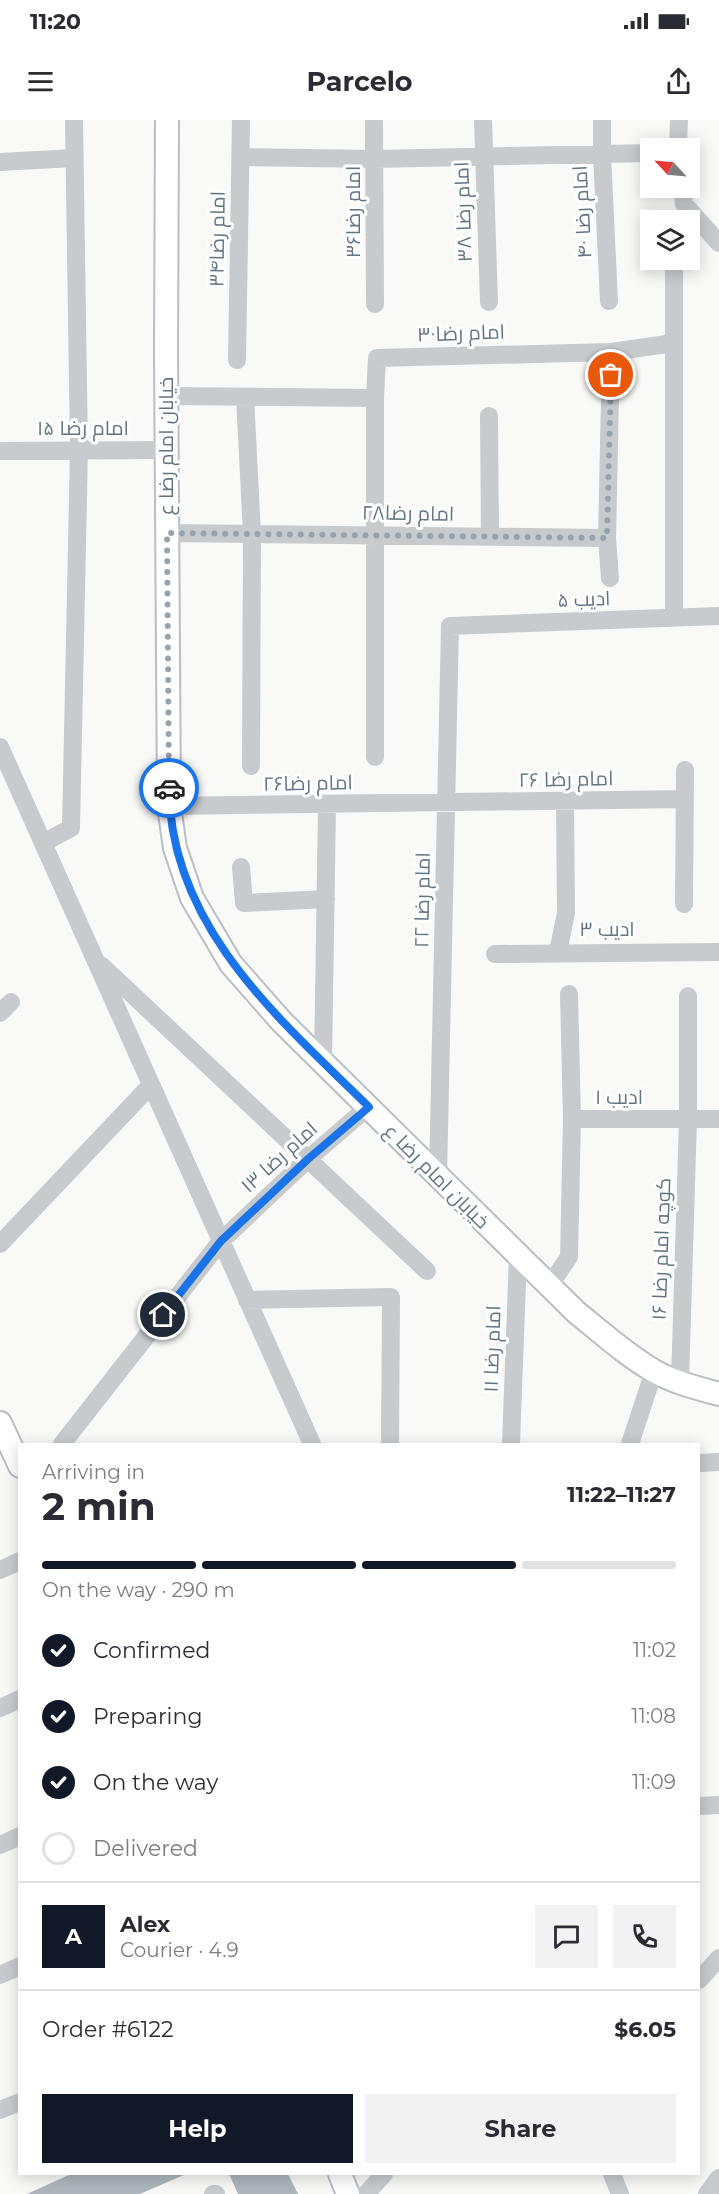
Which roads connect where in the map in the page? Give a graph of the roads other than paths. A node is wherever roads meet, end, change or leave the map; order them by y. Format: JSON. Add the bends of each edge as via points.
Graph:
{"nodes":[{"id":1,"x":74,"y":120,"type":"edge"},
{"id":2,"x":167,"y":120,"type":"edge"},
{"id":3,"x":241,"y":120,"type":"edge"},
{"id":4,"x":374,"y":120,"type":"edge"},
{"id":5,"x":483,"y":120,"type":"edge"},
{"id":6,"x":602,"y":120,"type":"edge"},
{"id":7,"x":679,"y":120,"type":"edge"},
{"id":8,"x":678,"y":138,"type":"edge"},
{"id":9,"x":640,"y":153,"type":"edge"},
{"id":10,"x":602,"y":154,"type":"junction"},
{"id":11,"x":241,"y":156,"type":"junction"},
{"id":12,"x":484,"y":157,"type":"junction"},
{"id":13,"x":74,"y":158,"type":"junction"},
{"id":14,"x":375,"y":159,"type":"junction"},
{"id":15,"x":0,"y":162,"type":"edge"},
{"id":16,"x":685,"y":198,"type":"edge"},
{"id":17,"x":719,"y":243,"type":"edge"},
{"id":18,"x":674,"y":270,"type":"edge"},
{"id":19,"x":609,"y":301,"type":"dead end"},
{"id":20,"x":489,"y":302,"type":"dead end"},
{"id":21,"x":375,"y":304,"type":"dead end"},
{"id":22,"x":674,"y":343,"type":"junction"},
{"id":23,"x":611,"y":352,"type":"junction"},
{"id":24,"x":237,"y":360,"type":"dead end"},
{"id":25,"x":166,"y":396,"type":"junction"},
{"id":26,"x":245,"y":397,"type":"junction"},
{"id":27,"x":375,"y":398,"type":"junction"},
{"id":28,"x":489,"y":416,"type":"dead end"},
{"id":29,"x":78,"y":450,"type":"junction"},
{"id":30,"x":166,"y":450,"type":"junction"},
{"id":31,"x":0,"y":451,"type":"edge"},
{"id":32,"x":167,"y":533,"type":"junction"},
{"id":33,"x":252,"y":534,"type":"junction"},
{"id":34,"x":376,"y":535,"type":"junction"},
{"id":35,"x":490,"y":536,"type":"junction"},
{"id":36,"x":607,"y":538,"type":"junction"},
{"id":37,"x":610,"y":578,"type":"dead end"},
{"id":38,"x":719,"y":616,"type":"edge"},
{"id":39,"x":674,"y":618,"type":"junction"},
{"id":40,"x":450,"y":626,"type":"joint"},
{"id":41,"x":0,"y":747,"type":"edge"},
{"id":42,"x":375,"y":757,"type":"dead end"},
{"id":43,"x":251,"y":766,"type":"dead end"},
{"id":44,"x":685,"y":770,"type":"dead end"},
{"id":45,"x":685,"y":800,"type":"junction"},
{"id":46,"x":565,"y":802,"type":"junction"},
{"id":47,"x":447,"y":804,"type":"junction"},
{"id":48,"x":327,"y":805,"type":"junction"},
{"id":49,"x":169,"y":806,"type":"junction"},
{"id":50,"x":43,"y":843,"type":"junction"},
{"id":51,"x":241,"y":867,"type":"dead end"},
{"id":52,"x":326,"y":899,"type":"junction"},
{"id":53,"x":684,"y":904,"type":"dead end"},
{"id":54,"x":558,"y":952,"type":"junction"},
{"id":55,"x":719,"y":952,"type":"edge"},
{"id":56,"x":495,"y":954,"type":"dead end"},
{"id":57,"x":96,"y":961,"type":"junction"},
{"id":58,"x":569,"y":994,"type":"dead end"},
{"id":59,"x":688,"y":996,"type":"dead end"},
{"id":60,"x":323,"y":1062,"type":"junction"},
{"id":61,"x":151,"y":1085,"type":"junction"},
{"id":62,"x":369,"y":1107,"type":"junction"},
{"id":63,"x":572,"y":1119,"type":"junction"},
{"id":64,"x":688,"y":1119,"type":"junction"},
{"id":65,"x":719,"y":1119,"type":"edge"},
{"id":66,"x":308,"y":1159,"type":"junction"},
{"id":67,"x":438,"y":1176,"type":"junction"},
{"id":68,"x":221,"y":1241,"type":"junction"},
{"id":69,"x":0,"y":1244,"type":"edge"},
{"id":70,"x":518,"y":1255,"type":"junction"},
{"id":71,"x":427,"y":1270,"type":"dead end"},
{"id":72,"x":549,"y":1286,"type":"junction"},
{"id":73,"x":247,"y":1300,"type":"junction"},
{"id":74,"x":654,"y":1371,"type":"junction"},
{"id":75,"x":680,"y":1381,"type":"junction"},
{"id":76,"x":719,"y":1394,"type":"edge"},
{"id":77,"x":2,"y":1434,"type":"edge"},
{"id":78,"x":63,"y":1443,"type":"edge"},
{"id":79,"x":312,"y":1443,"type":"edge"},
{"id":80,"x":390,"y":1443,"type":"edge"},
{"id":81,"x":511,"y":1443,"type":"edge"},
{"id":82,"x":630,"y":1443,"type":"edge"},
{"id":83,"x":18,"y":1462,"type":"edge"},
{"id":84,"x":719,"y":1462,"type":"edge"},
{"id":85,"x":700,"y":1463,"type":"edge"},
{"id":86,"x":18,"y":1562,"type":"edge"},
{"id":87,"x":0,"y":1570,"type":"edge"},
{"id":88,"x":18,"y":1700,"type":"edge"},
{"id":89,"x":0,"y":1708,"type":"edge"},
{"id":90,"x":700,"y":1806,"type":"edge"},
{"id":91,"x":719,"y":1806,"type":"edge"},
{"id":92,"x":18,"y":1837,"type":"edge"},
{"id":93,"x":0,"y":1845,"type":"edge"},
{"id":94,"x":719,"y":1958,"type":"edge"},
{"id":95,"x":18,"y":1967,"type":"edge"},
{"id":96,"x":0,"y":1975,"type":"edge"},
{"id":97,"x":700,"y":1979,"type":"edge"},
{"id":98,"x":18,"y":2103,"type":"edge"},
{"id":99,"x":0,"y":2110,"type":"edge"},
{"id":100,"x":382,"y":2175,"type":"edge"},
{"id":101,"x":612,"y":2175,"type":"edge"},
{"id":102,"x":719,"y":2178,"type":"edge"},
{"id":103,"x":347,"y":2189,"type":"edge"},
{"id":104,"x":620,"y":2194,"type":"edge"},
{"id":105,"x":707,"y":2194,"type":"edge"}],
"edges":[{"from":1,"to":13,"type":"street"},
{"from":2,"to":25,"type":"main road","name":"خیابان امام رضا ع"},
{"from":3,"to":11,"type":"street","name":"امام رضا۳۴"},
{"from":4,"to":14,"type":"street","name":"امام رضا۳۶"},
{"from":5,"to":12,"type":"street","name":"امام رضا ۳۸"},
{"from":6,"to":10,"type":"street","name":"امام رضا ۴۰"},
{"from":7,"to":8,"type":"street"},
{"from":9,"to":10,"type":"street"},
{"from":10,"to":12,"type":"street"},
{"from":10,"to":19,"type":"street","name":"امام رضا ۴۰"},
{"from":11,"to":14,"type":"street"},
{"from":11,"to":24,"type":"street","name":"امام رضا۳۴"},
{"from":12,"to":14,"type":"street"},
{"from":12,"to":20,"type":"street","name":"امام رضا ۳۸"},
{"from":13,"to":15,"type":"street"},
{"from":13,"to":29,"type":"street"},
{"from":14,"to":21,"type":"street","name":"امام رضا۳۶"},
{"from":16,"to":17,"type":"street"},
{"from":18,"to":22,"type":"street"},
{"from":22,"to":23,"type":"street"},
{"from":22,"to":39,"type":"street"},
{"from":23,"to":27,"type":"street","name":"امام رضا۳۰","via":[[377,358]]},
{"from":23,"to":36,"type":"street"},
{"from":25,"to":26,"type":"street"},
{"from":25,"to":30,"type":"main road","name":"خیابان امام رضا ع"},
{"from":26,"to":27,"type":"street"},
{"from":26,"to":33,"type":"street"},
{"from":27,"to":34,"type":"street"},
{"from":28,"to":35,"type":"street"},
{"from":29,"to":30,"type":"street","name":"۱۵ امام رضا"},
{"from":29,"to":31,"type":"street","name":"۱۵ امام رضا"},
{"from":29,"to":50,"type":"street","via":[[71,828]]},
{"from":30,"to":32,"type":"main road","name":"خیابان امام رضا ع"},
{"from":32,"to":33,"type":"street","name":"امام رضا۲۸"},
{"from":32,"to":49,"type":"main road","name":"خیابان امام رضا ع"},
{"from":33,"to":34,"type":"street","name":"امام رضا۲۸"},
{"from":33,"to":43,"type":"street"},
{"from":34,"to":35,"type":"street","name":"امام رضا۲۸"},
{"from":34,"to":42,"type":"street"},
{"from":35,"to":36,"type":"street","name":"امام رضا۲۸"},
{"from":36,"to":37,"type":"street"},
{"from":38,"to":39,"type":"street","name":"ادیب ۵"},
{"from":39,"to":40,"type":"street","name":"ادیب ۵"},
{"from":40,"to":47,"type":"street","name":"امام رضا ۲۲"},
{"from":41,"to":50,"type":"street"},
{"from":44,"to":45,"type":"street"},
{"from":45,"to":46,"type":"street","name":"امام رضا ۲۶"},
{"from":45,"to":53,"type":"street"},
{"from":46,"to":47,"type":"street","name":"امام رضا ۲۶"},
{"from":46,"to":54,"type":"street","via":[[566,913]]},
{"from":47,"to":48,"type":"street","name":"امام رضا۲۶"},
{"from":47,"to":67,"type":"street","name":"امام رضا ۲۲"},
{"from":48,"to":49,"type":"street","name":"امام رضا۲۶"},
{"from":48,"to":52,"type":"street"},
{"from":49,"to":60,"type":"main road","name":"خیابان امام رضا ع","via":[[175,848],[192,898],[231,964]]},
{"from":50,"to":57,"type":"street"},
{"from":51,"to":52,"type":"street","via":[[244,903]]},
{"from":52,"to":60,"type":"street"},
{"from":54,"to":55,"type":"street","name":"ادیب ۳"},
{"from":54,"to":56,"type":"street","name":"ادیب ۳"},
{"from":57,"to":61,"type":"street"},
{"from":57,"to":66,"type":"street"},
{"from":58,"to":63,"type":"street","name":"ادیب ۱"},
{"from":59,"to":64,"type":"street","name":"کوچه امام رضا ۱۶"},
{"from":60,"to":62,"type":"main road","name":"خیابان امام رضا ع"},
{"from":61,"to":68,"type":"street"},
{"from":61,"to":69,"type":"street"},
{"from":62,"to":66,"type":"street","name":"امام رضا ۱۳"},
{"from":62,"to":67,"type":"main road","name":"خیابان امام رضا ع"},
{"from":63,"to":64,"type":"street","name":"ادیب ۱"},
{"from":63,"to":72,"type":"street","via":[[570,1257]]},
{"from":64,"to":65,"type":"street","name":"ادیب ۱"},
{"from":64,"to":75,"type":"street","name":"کوچه امام رضا ۱۶"},
{"from":66,"to":68,"type":"street","name":"امام رضا ۱۳"},
{"from":66,"to":71,"type":"street"},
{"from":67,"to":70,"type":"main road","name":"خیابان امام رضا ع"},
{"from":68,"to":73,"type":"street"},
{"from":68,"to":78,"type":"street","name":"امام رضا ۱۳"},
{"from":70,"to":72,"type":"main road","name":"خیابان امام رضا ع"},
{"from":70,"to":81,"type":"street","name":"امام رضا ۱۱"},
{"from":72,"to":74,"type":"main road","name":"خیابان امام رضا ع","via":[[614,1344]]},
{"from":73,"to":79,"type":"street"},
{"from":73,"to":80,"type":"street","via":[[391,1297]]},
{"from":74,"to":75,"type":"main road","name":"خیابان امام رضا ع"},
{"from":74,"to":82,"type":"street"},
{"from":75,"to":76,"type":"main road","name":"خیابان امام رضا ع"},
{"from":77,"to":83,"type":"main road"},
{"from":84,"to":85,"type":"street"},
{"from":86,"to":87,"type":"street"},
{"from":88,"to":89,"type":"street"},
{"from":90,"to":91,"type":"street"},
{"from":92,"to":93,"type":"street"},
{"from":94,"to":97,"type":"street"},
{"from":95,"to":96,"type":"street"},
{"from":98,"to":99,"type":"street"},
{"from":100,"to":103,"type":"street"},
{"from":101,"to":104,"type":"street"},
{"from":102,"to":105,"type":"street"}]}
